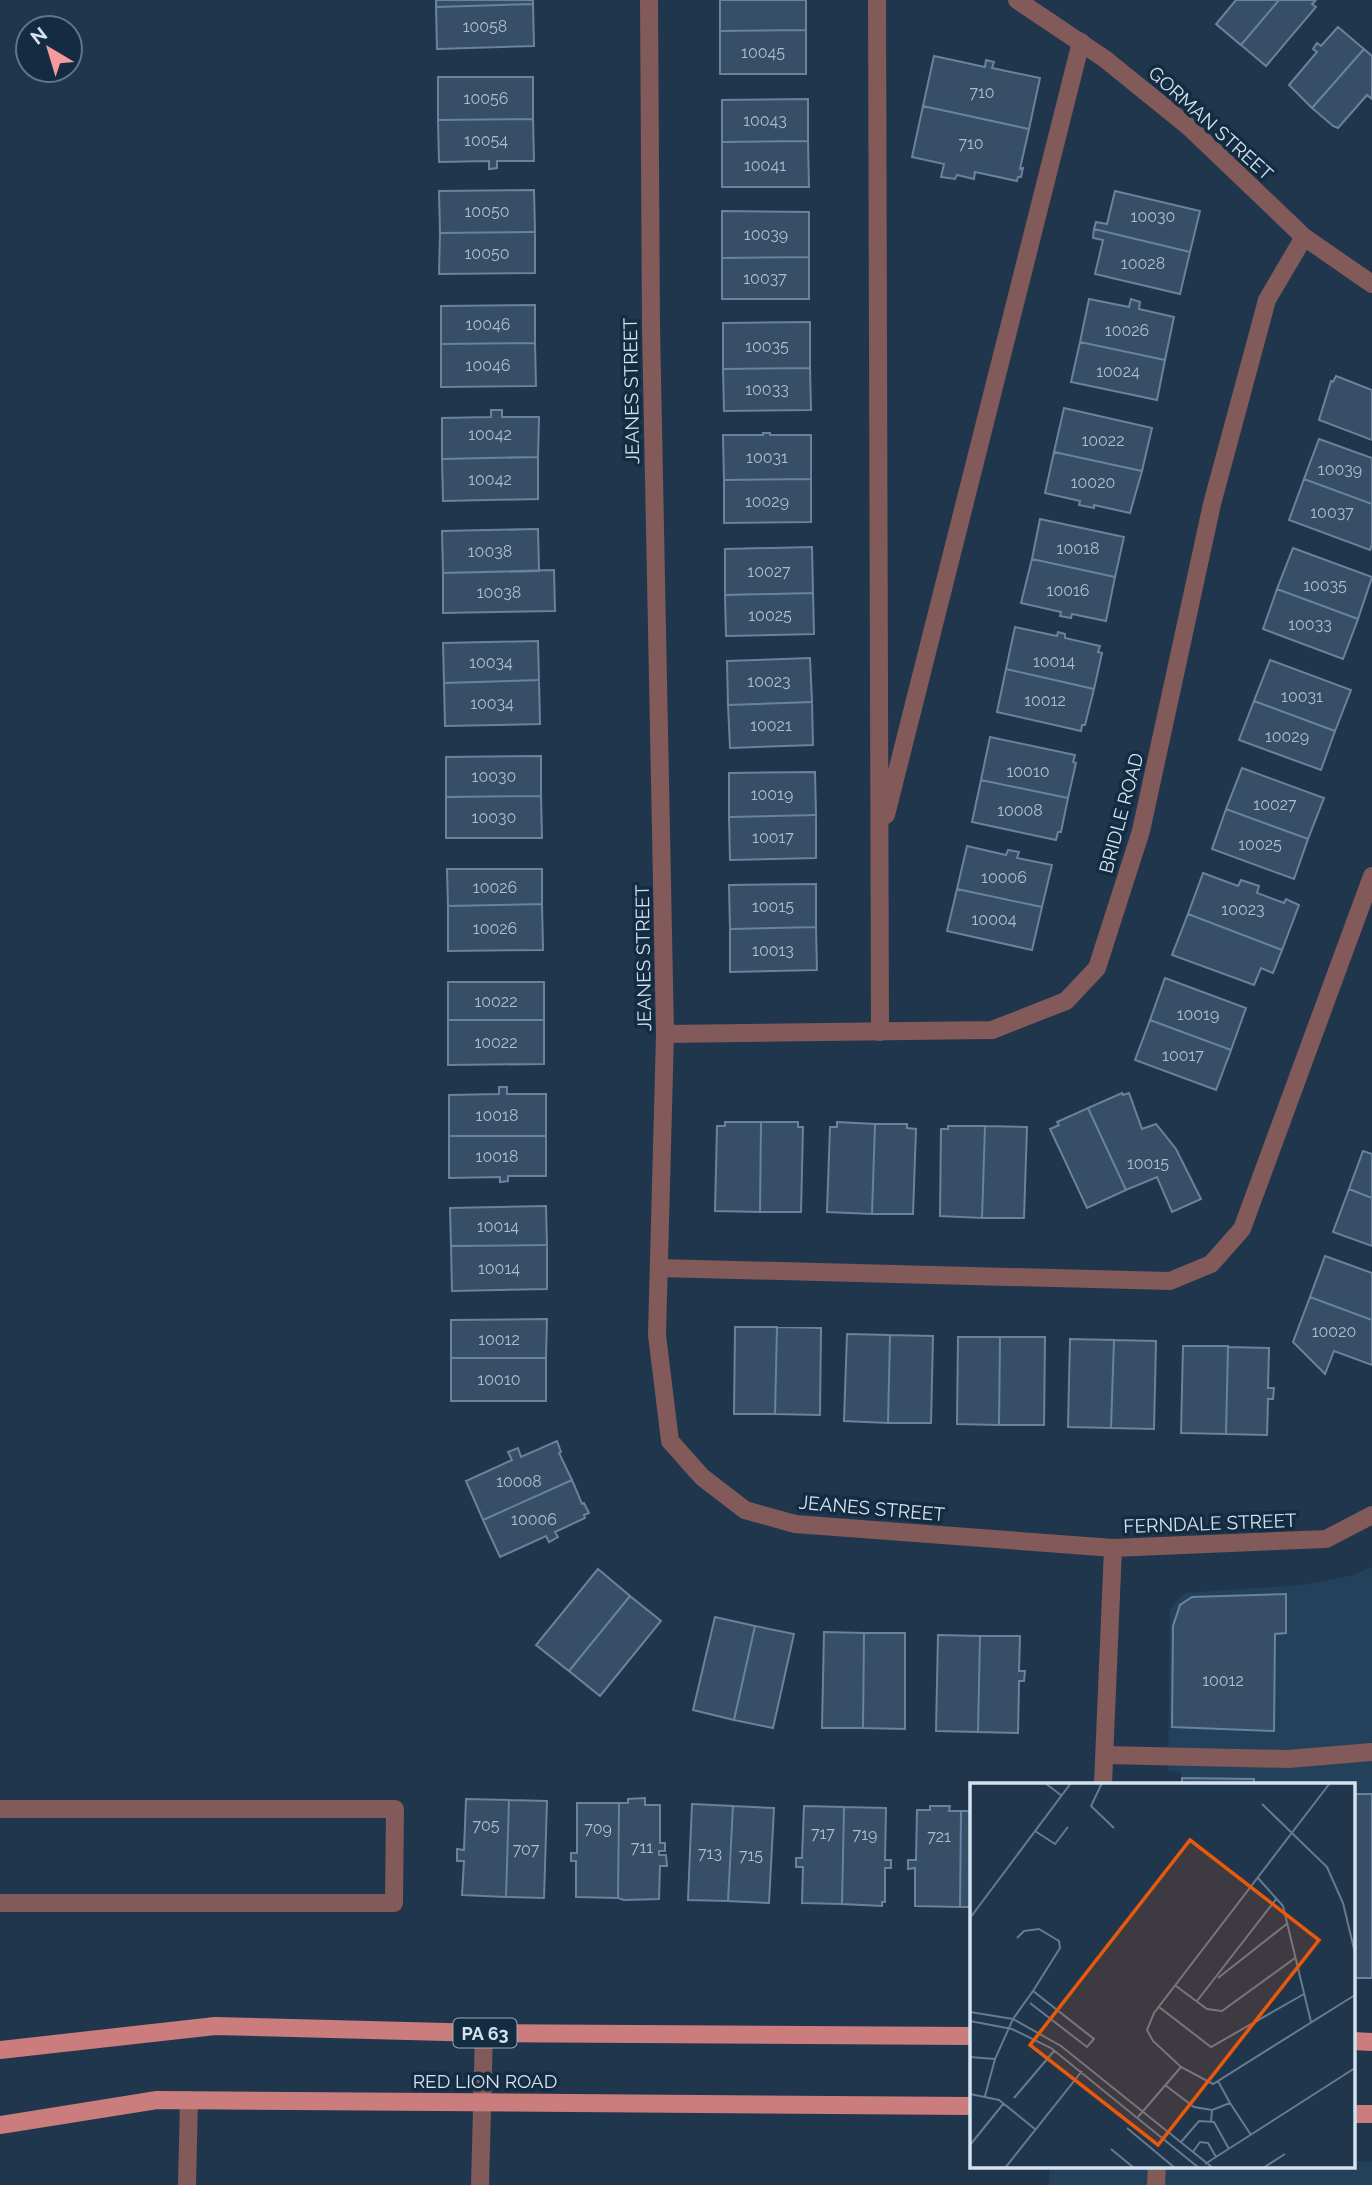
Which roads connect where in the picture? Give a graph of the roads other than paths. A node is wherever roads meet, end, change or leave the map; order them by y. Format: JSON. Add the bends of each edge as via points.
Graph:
{"nodes":[{"id":1,"x":649,"y":0,"type":"edge"},
{"id":2,"x":877,"y":0,"type":"edge"},
{"id":3,"x":1017,"y":0,"type":"edge"},
{"id":4,"x":1080,"y":42,"type":"junction"},
{"id":5,"x":1304,"y":237,"type":"junction"},
{"id":6,"x":1372,"y":284,"type":"edge"},
{"id":7,"x":880,"y":842,"type":"junction"},
{"id":8,"x":1372,"y":876,"type":"edge"},
{"id":9,"x":880,"y":1032,"type":"junction"},
{"id":10,"x":665,"y":1034,"type":"junction"},
{"id":11,"x":659,"y":1268,"type":"junction"},
{"id":12,"x":1372,"y":1516,"type":"edge"},
{"id":13,"x":1113,"y":1548,"type":"junction"},
{"id":14,"x":1372,"y":1752,"type":"edge"},
{"id":15,"x":1105,"y":1755,"type":"junction"},
{"id":16,"x":1103,"y":1783,"type":"edge"},
{"id":17,"x":0,"y":1809,"type":"edge"},
{"id":18,"x":0,"y":1903,"type":"edge"},
{"id":19,"x":484,"y":2033,"type":"junction"},
{"id":20,"x":970,"y":2035,"type":"edge"},
{"id":21,"x":1354,"y":2041,"type":"edge"},
{"id":22,"x":1372,"y":2042,"type":"edge"},
{"id":23,"x":0,"y":2050,"type":"edge"},
{"id":24,"x":189,"y":2100,"type":"junction"},
{"id":25,"x":481,"y":2102,"type":"junction"},
{"id":26,"x":970,"y":2106,"type":"edge"},
{"id":27,"x":1354,"y":2113,"type":"edge"},
{"id":28,"x":1372,"y":2114,"type":"edge"},
{"id":29,"x":0,"y":2125,"type":"edge"},
{"id":30,"x":187,"y":2185,"type":"edge"},
{"id":31,"x":480,"y":2185,"type":"edge"}],
"edges":[{"from":1,"to":10,"type":"street","name":"JEANES STREET"},
{"from":2,"to":7,"type":"street"},
{"from":3,"to":4,"type":"street","name":"GORMAN STREET"},
{"from":4,"to":5,"type":"street","name":"GORMAN STREET","via":[[1189,127]]},
{"from":4,"to":7,"type":"street"},
{"from":5,"to":6,"type":"street","name":"GORMAN STREET"},
{"from":5,"to":9,"type":"street","name":"BRIDLE ROAD","via":[[1267,300],[1212,504],[1141,831],[1097,968],[1066,1001],[992,1030]]},
{"from":7,"to":9,"type":"street"},
{"from":8,"to":11,"type":"street","via":[[1242,1229],[1211,1264],[1170,1281]]},
{"from":9,"to":10,"type":"street","name":"BRIDLE ROAD"},
{"from":10,"to":11,"type":"street","name":"JEANES STREET"},
{"from":11,"to":13,"type":"street","name":"JEANES STREET","via":[[657,1335],[670,1441],[702,1477],[745,1510],[795,1524]]},
{"from":12,"to":13,"type":"street","name":"FERNDALE STREET","via":[[1326,1539]]},
{"from":13,"to":15,"type":"street","name":"FERNDALE STREET"},
{"from":14,"to":15,"type":"street","via":[[1288,1759]]},
{"from":15,"to":16,"type":"street","name":"FERNDALE STREET"},
{"from":17,"to":18,"type":"street","via":[[396,1809],[394,1903]]},
{"from":19,"to":20,"type":"main road","number":"PA 63"},
{"from":19,"to":23,"type":"main road","number":"PA 63","via":[[215,2026]]},
{"from":19,"to":25,"type":"street"},
{"from":21,"to":22,"type":"main road"},
{"from":24,"to":25,"type":"main road","name":"RED LION ROAD"},
{"from":24,"to":29,"type":"main road","name":"RED LION ROAD","via":[[158,2100]]},
{"from":24,"to":30,"type":"street"},
{"from":25,"to":26,"type":"main road","name":"RED LION ROAD"},
{"from":25,"to":31,"type":"street"},
{"from":27,"to":28,"type":"main road"}]}
